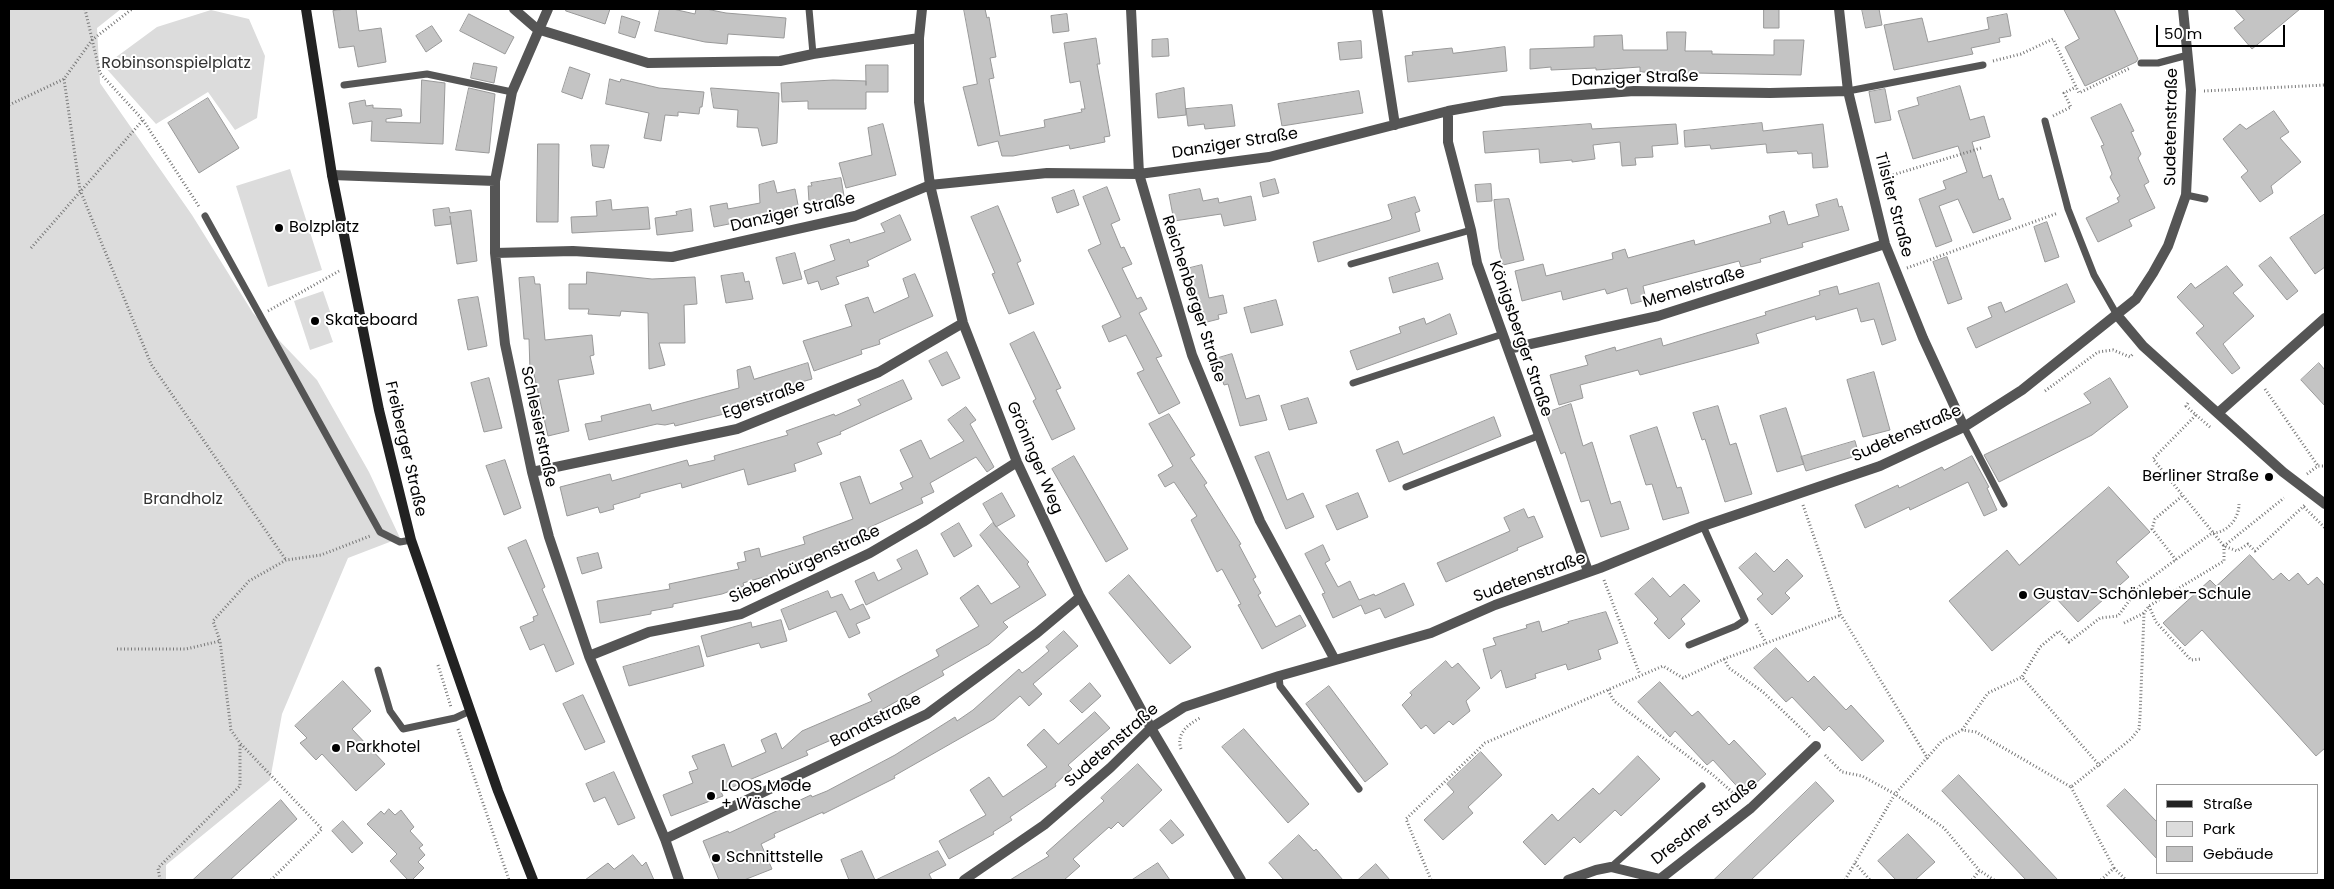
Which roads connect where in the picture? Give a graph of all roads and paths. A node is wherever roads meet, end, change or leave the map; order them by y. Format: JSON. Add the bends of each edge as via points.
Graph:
{"nodes":[{"id":1,"x":85,"y":9,"type":"edge"},
{"id":2,"x":132,"y":9,"type":"edge"},
{"id":3,"x":306,"y":9,"type":"edge"},
{"id":4,"x":514,"y":9,"type":"edge"},
{"id":5,"x":548,"y":9,"type":"edge"},
{"id":6,"x":808,"y":9,"type":"edge"},
{"id":7,"x":922,"y":9,"type":"edge"},
{"id":8,"x":1131,"y":9,"type":"edge"},
{"id":9,"x":1377,"y":9,"type":"edge"},
{"id":10,"x":1839,"y":9,"type":"edge"},
{"id":11,"x":2183,"y":9,"type":"edge"},
{"id":12,"x":537,"y":29,"type":"junction"},
{"id":13,"x":919,"y":38,"type":"junction"},
{"id":14,"x":92,"y":40,"type":"junction"},
{"id":15,"x":812,"y":54,"type":"junction"},
{"id":16,"x":2188,"y":55,"type":"junction"},
{"id":17,"x":2141,"y":63,"type":"joint"},
{"id":18,"x":1983,"y":65,"type":"joint"},
{"id":19,"x":64,"y":79,"type":"junction"},
{"id":20,"x":344,"y":84,"type":"dead end"},
{"id":21,"x":2325,"y":85,"type":"edge"},
{"id":22,"x":2076,"y":87,"type":"junction"},
{"id":23,"x":2191,"y":90,"type":"junction"},
{"id":24,"x":1848,"y":91,"type":"junction"},
{"id":25,"x":512,"y":92,"type":"junction"},
{"id":26,"x":9,"y":105,"type":"edge"},
{"id":27,"x":2065,"y":110,"type":"dead end"},
{"id":28,"x":1448,"y":111,"type":"junction"},
{"id":29,"x":143,"y":120,"type":"junction"},
{"id":30,"x":2045,"y":120,"type":"dead end"},
{"id":31,"x":1395,"y":125,"type":"junction"},
{"id":32,"x":1981,"y":148,"type":"dead end"},
{"id":33,"x":1138,"y":174,"type":"junction"},
{"id":34,"x":332,"y":175,"type":"junction"},
{"id":35,"x":494,"y":181,"type":"junction"},
{"id":36,"x":1870,"y":181,"type":"junction"},
{"id":37,"x":930,"y":185,"type":"junction"},
{"id":38,"x":80,"y":190,"type":"junction"},
{"id":39,"x":2186,"y":195,"type":"junction"},
{"id":40,"x":2205,"y":199,"type":"dead end"},
{"id":41,"x":2068,"y":209,"type":"junction"},
{"id":42,"x":205,"y":216,"type":"joint"},
{"id":43,"x":1472,"y":230,"type":"junction"},
{"id":44,"x":1885,"y":244,"type":"junction"},
{"id":45,"x":31,"y":248,"type":"dead end"},
{"id":46,"x":495,"y":252,"type":"junction"},
{"id":47,"x":1351,"y":264,"type":"dead end"},
{"id":48,"x":342,"y":270,"type":"dead end"},
{"id":49,"x":1896,"y":272,"type":"junction"},
{"id":50,"x":2117,"y":315,"type":"junction"},
{"id":51,"x":259,"y":316,"type":"junction"},
{"id":52,"x":2325,"y":318,"type":"edge"},
{"id":53,"x":963,"y":323,"type":"junction"},
{"id":54,"x":1503,"y":334,"type":"junction"},
{"id":55,"x":1508,"y":349,"type":"junction"},
{"id":56,"x":2258,"y":378,"type":"junction"},
{"id":57,"x":1353,"y":383,"type":"dead end"},
{"id":58,"x":2197,"y":393,"type":"junction"},
{"id":59,"x":2218,"y":413,"type":"junction"},
{"id":60,"x":2196,"y":415,"type":"junction"},
{"id":61,"x":1964,"y":427,"type":"junction"},
{"id":62,"x":2210,"y":427,"type":"dead end"},
{"id":63,"x":1538,"y":436,"type":"junction"},
{"id":64,"x":1017,"y":462,"type":"junction"},
{"id":65,"x":2318,"y":466,"type":"junction"},
{"id":66,"x":2325,"y":466,"type":"edge"},
{"id":67,"x":532,"y":472,"type":"junction"},
{"id":68,"x":2307,"y":474,"type":"dead end"},
{"id":69,"x":1406,"y":487,"type":"dead end"},
{"id":70,"x":1799,"y":493,"type":"junction"},
{"id":71,"x":2182,"y":496,"type":"junction"},
{"id":72,"x":2312,"y":496,"type":"junction"},
{"id":73,"x":2284,"y":498,"type":"dead end"},
{"id":74,"x":2004,"y":504,"type":"dead end"},
{"id":75,"x":2239,"y":504,"type":"dead end"},
{"id":76,"x":2325,"y":504,"type":"edge"},
{"id":77,"x":2304,"y":507,"type":"junction"},
{"id":78,"x":1703,"y":526,"type":"junction"},
{"id":79,"x":2325,"y":528,"type":"edge"},
{"id":80,"x":380,"y":532,"type":"junction"},
{"id":81,"x":2212,"y":533,"type":"junction"},
{"id":82,"x":410,"y":540,"type":"junction"},
{"id":83,"x":2224,"y":546,"type":"junction"},
{"id":84,"x":286,"y":560,"type":"junction"},
{"id":85,"x":2176,"y":560,"type":"junction"},
{"id":86,"x":1600,"y":568,"type":"junction"},
{"id":87,"x":1588,"y":572,"type":"junction"},
{"id":88,"x":1080,"y":597,"type":"junction"},
{"id":89,"x":2149,"y":606,"type":"junction"},
{"id":90,"x":2144,"y":613,"type":"junction"},
{"id":91,"x":1841,"y":615,"type":"junction"},
{"id":92,"x":1745,"y":620,"type":"junction"},
{"id":93,"x":2124,"y":623,"type":"dead end"},
{"id":94,"x":220,"y":641,"type":"junction"},
{"id":95,"x":1766,"y":643,"type":"junction"},
{"id":96,"x":1689,"y":645,"type":"dead end"},
{"id":97,"x":117,"y":649,"type":"dead end"},
{"id":98,"x":589,"y":656,"type":"junction"},
{"id":99,"x":1724,"y":659,"type":"junction"},
{"id":100,"x":2202,"y":659,"type":"dead end"},
{"id":101,"x":1335,"y":660,"type":"junction"},
{"id":102,"x":378,"y":670,"type":"dead end"},
{"id":103,"x":1640,"y":675,"type":"junction"},
{"id":104,"x":1279,"y":676,"type":"junction"},
{"id":105,"x":2022,"y":677,"type":"junction"},
{"id":106,"x":1608,"y":690,"type":"junction"},
{"id":107,"x":470,"y":712,"type":"junction"},
{"id":108,"x":1151,"y":728,"type":"junction"},
{"id":109,"x":1962,"y":730,"type":"junction"},
{"id":110,"x":1810,"y":737,"type":"dead end"},
{"id":111,"x":240,"y":743,"type":"junction"},
{"id":112,"x":1816,"y":746,"type":"joint"},
{"id":113,"x":1928,"y":759,"type":"junction"},
{"id":114,"x":2100,"y":766,"type":"junction"},
{"id":115,"x":1702,"y":786,"type":"dead end"},
{"id":116,"x":2071,"y":787,"type":"junction"},
{"id":117,"x":1359,"y":789,"type":"dead end"},
{"id":118,"x":1895,"y":794,"type":"junction"},
{"id":119,"x":1751,"y":808,"type":"junction"},
{"id":120,"x":665,"y":839,"type":"junction"},
{"id":121,"x":1855,"y":863,"type":"junction"},
{"id":122,"x":1611,"y":867,"type":"junction"},
{"id":123,"x":2114,"y":868,"type":"junction"},
{"id":124,"x":1979,"y":870,"type":"junction"},
{"id":125,"x":160,"y":880,"type":"edge"},
{"id":126,"x":271,"y":880,"type":"edge"},
{"id":127,"x":533,"y":880,"type":"edge"},
{"id":128,"x":679,"y":880,"type":"edge"},
{"id":129,"x":964,"y":880,"type":"edge"},
{"id":130,"x":1241,"y":880,"type":"edge"},
{"id":131,"x":1431,"y":880,"type":"edge"},
{"id":132,"x":1568,"y":880,"type":"edge"},
{"id":133,"x":1845,"y":880,"type":"edge"},
{"id":134,"x":1870,"y":880,"type":"edge"},
{"id":135,"x":1972,"y":880,"type":"edge"},
{"id":136,"x":1994,"y":880,"type":"edge"},
{"id":137,"x":2101,"y":880,"type":"edge"},
{"id":138,"x":2126,"y":880,"type":"edge"}],
"edges":[{"from":1,"to":14,"type":"path"},
{"from":2,"to":14,"type":"path"},
{"from":3,"to":34,"type":"main road","name":"Freiberger Straße"},
{"from":4,"to":12,"type":"street"},
{"from":5,"to":12,"type":"street","name":"Schlesierstraße"},
{"from":6,"to":15,"type":"lane"},
{"from":7,"to":13,"type":"street","name":"Gröninger Weg"},
{"from":8,"to":33,"type":"street","name":"Reichenberger Straße"},
{"from":9,"to":31,"type":"street"},
{"from":10,"to":24,"type":"street","name":"Tilsiter Straße"},
{"from":11,"to":16,"type":"street","name":"Sudetenstraße"},
{"from":12,"to":15,"type":"street","via":[[648,63],[780,61]]},
{"from":12,"to":25,"type":"street","name":"Schlesierstraße"},
{"from":13,"to":15,"type":"street"},
{"from":13,"to":37,"type":"street","name":"Gröninger Weg","via":[[919,102]]},
{"from":14,"to":19,"type":"path"},
{"from":14,"to":29,"type":"path","via":[[100,73]]},
{"from":16,"to":17,"type":"lane","via":[[2158,63]]},
{"from":16,"to":23,"type":"street","name":"Sudetenstraße"},
{"from":17,"to":22,"type":"path","via":[[2080,93]]},
{"from":18,"to":22,"type":"path","via":[[2021,54],[2053,39]]},
{"from":18,"to":24,"type":"lane","name":"Danziger Straße"},
{"from":19,"to":26,"type":"path"},
{"from":19,"to":38,"type":"path"},
{"from":20,"to":25,"type":"lane","via":[[428,74]]},
{"from":21,"to":23,"type":"path"},
{"from":22,"to":27,"type":"path","via":[[2064,93],[2070,107]]},
{"from":23,"to":39,"type":"street","name":"Sudetenstraße"},
{"from":24,"to":28,"type":"street","name":"Danziger Straße","via":[[1770,94],[1634,91],[1503,101]]},
{"from":24,"to":36,"type":"street","name":"Tilsiter Straße"},
{"from":25,"to":35,"type":"street","name":"Schlesierstraße"},
{"from":28,"to":31,"type":"street","name":"Danziger Straße"},
{"from":28,"to":43,"type":"street","name":"Königsberger Straße","via":[[1448,142]]},
{"from":29,"to":38,"type":"path"},
{"from":29,"to":42,"type":"path"},
{"from":30,"to":41,"type":"lane"},
{"from":31,"to":33,"type":"street","name":"Danziger Straße","via":[[1269,157]]},
{"from":32,"to":36,"type":"path"},
{"from":33,"to":37,"type":"street","name":"Danziger Straße","via":[[1047,174]]},
{"from":33,"to":101,"type":"street","name":"Reichenberger Straße","via":[[1192,355],[1260,522]]},
{"from":34,"to":35,"type":"street"},
{"from":34,"to":82,"type":"main road","name":"Freiberger Straße","via":[[379,410]]},
{"from":35,"to":46,"type":"street","name":"Schlesierstraße"},
{"from":36,"to":44,"type":"street","name":"Tilsiter Straße"},
{"from":37,"to":46,"type":"street","name":"Danziger Straße","via":[[855,216],[672,257],[573,251]]},
{"from":37,"to":53,"type":"street","name":"Gröninger Weg"},
{"from":38,"to":45,"type":"path"},
{"from":38,"to":84,"type":"path","via":[[150,364]]},
{"from":39,"to":40,"type":"lane"},
{"from":39,"to":50,"type":"street","name":"Sudetenstraße","via":[[2168,246],[2153,274],[2136,299]]},
{"from":41,"to":49,"type":"path"},
{"from":41,"to":50,"type":"lane","via":[[2094,276]]},
{"from":42,"to":51,"type":"lane"},
{"from":43,"to":47,"type":"lane"},
{"from":43,"to":54,"type":"street","name":"Königsberger Straße","via":[[1477,263]]},
{"from":44,"to":49,"type":"street","name":"Tilsiter Straße"},
{"from":44,"to":55,"type":"street","name":"Memelstraße","via":[[1658,316]]},
{"from":46,"to":67,"type":"street","name":"Schlesierstraße","via":[[505,344]]},
{"from":48,"to":51,"type":"path"},
{"from":49,"to":61,"type":"street","name":"Tilsiter Straße"},
{"from":50,"to":58,"type":"street","via":[[2143,346]]},
{"from":50,"to":61,"type":"street","name":"Sudetenstraße","via":[[2022,390]]},
{"from":51,"to":80,"type":"lane"},
{"from":52,"to":56,"type":"street"},
{"from":53,"to":64,"type":"street","name":"Gröninger Weg"},
{"from":53,"to":67,"type":"street","name":"Egerstraße","via":[[879,372],[736,429]]},
{"from":54,"to":55,"type":"street","name":"Königsberger Straße"},
{"from":54,"to":57,"type":"lane"},
{"from":55,"to":63,"type":"street","name":"Königsberger Straße"},
{"from":56,"to":59,"type":"street"},
{"from":56,"to":65,"type":"path"},
{"from":58,"to":59,"type":"street"},
{"from":58,"to":60,"type":"path","via":[[2186,406]]},
{"from":59,"to":72,"type":"street"},
{"from":60,"to":62,"type":"path"},
{"from":60,"to":71,"type":"path","via":[[2153,459]]},
{"from":61,"to":70,"type":"street","name":"Sudetenstraße","via":[[1880,466]]},
{"from":61,"to":74,"type":"lane"},
{"from":63,"to":69,"type":"lane"},
{"from":63,"to":87,"type":"street","name":"Königsberger Straße"},
{"from":64,"to":88,"type":"street","name":"Gröninger Weg"},
{"from":64,"to":98,"type":"street","name":"Siebenbürgenstraße","via":[[870,553],[741,614],[649,632]]},
{"from":65,"to":66,"type":"path"},
{"from":65,"to":68,"type":"path"},
{"from":67,"to":98,"type":"street","name":"Schlesierstraße","via":[[549,537]]},
{"from":70,"to":78,"type":"street","name":"Sudetenstraße"},
{"from":70,"to":91,"type":"path"},
{"from":71,"to":81,"type":"path"},
{"from":71,"to":85,"type":"path","via":[[2156,519],[2152,529]]},
{"from":72,"to":76,"type":"street"},
{"from":72,"to":77,"type":"path"},
{"from":73,"to":83,"type":"path"},
{"from":75,"to":81,"type":"path","via":[[2239,514],[2231,524],[2220,533]]},
{"from":77,"to":79,"type":"path"},
{"from":77,"to":83,"type":"path","via":[[2255,551],[2248,544],[2237,550]]},
{"from":78,"to":86,"type":"street","name":"Sudetenstraße"},
{"from":78,"to":92,"type":"lane"},
{"from":80,"to":82,"type":"lane","via":[[400,542]]},
{"from":80,"to":84,"type":"path","via":[[321,555]]},
{"from":81,"to":83,"type":"path"},
{"from":81,"to":85,"type":"path"},
{"from":82,"to":107,"type":"main road","name":"Freiberger Straße"},
{"from":83,"to":89,"type":"path","via":[[2224,562]]},
{"from":84,"to":94,"type":"path","via":[[249,581],[213,621]]},
{"from":85,"to":105,"type":"path","via":[[2140,586],[2118,616],[2100,618],[2069,642],[2059,631],[2040,646]]},
{"from":86,"to":87,"type":"street","name":"Sudetenstraße"},
{"from":86,"to":103,"type":"path"},
{"from":87,"to":101,"type":"street","name":"Sudetenstraße","via":[[1495,605],[1431,633]]},
{"from":88,"to":108,"type":"street","name":"Gröninger Weg"},
{"from":88,"to":120,"type":"street","name":"Banatstraße","via":[[927,714]]},
{"from":89,"to":90,"type":"path"},
{"from":89,"to":100,"type":"path","via":[[2156,622],[2191,660]]},
{"from":90,"to":93,"type":"path"},
{"from":90,"to":114,"type":"path","via":[[2139,729]]},
{"from":91,"to":95,"type":"path"},
{"from":91,"to":113,"type":"path"},
{"from":92,"to":95,"type":"path","via":[[1752,619]]},
{"from":92,"to":96,"type":"lane"},
{"from":94,"to":97,"type":"path","via":[[186,649]]},
{"from":94,"to":111,"type":"path","via":[[231,730]]},
{"from":95,"to":99,"type":"path"},
{"from":98,"to":120,"type":"street","name":"Schlesierstraße"},
{"from":99,"to":103,"type":"path","via":[[1683,678],[1663,666]]},
{"from":99,"to":110,"type":"path","via":[[1729,668],[1762,692]]},
{"from":101,"to":104,"type":"street","name":"Sudetenstraße"},
{"from":102,"to":107,"type":"lane","via":[[390,711],[403,729]]},
{"from":103,"to":106,"type":"path"},
{"from":104,"to":108,"type":"street","name":"Sudetenstraße","via":[[1184,707]]},
{"from":104,"to":117,"type":"lane","via":[[1280,686]]},
{"from":105,"to":109,"type":"path","via":[[1988,693]]},
{"from":105,"to":114,"type":"path"},
{"from":106,"to":119,"type":"path","via":[[1614,701],[1713,775]]},
{"from":106,"to":131,"type":"path","via":[[1485,743],[1406,819]]},
{"from":107,"to":127,"type":"main road","name":"Freiberger Straße"},
{"from":108,"to":129,"type":"street","name":"Sudetenstraße","via":[[1044,825]]},
{"from":108,"to":130,"type":"street","name":"Gröninger Weg"},
{"from":109,"to":113,"type":"path","via":[[1942,741]]},
{"from":109,"to":116,"type":"path","via":[[1976,732]]},
{"from":111,"to":125,"type":"path","via":[[240,786],[158,868]]},
{"from":111,"to":126,"type":"path","via":[[322,829]]},
{"from":112,"to":118,"type":"path","via":[[1842,772],[1862,776]]},
{"from":112,"to":119,"type":"street","name":"Dresdner Straße"},
{"from":113,"to":118,"type":"path"},
{"from":114,"to":116,"type":"path"},
{"from":115,"to":122,"type":"lane"},
{"from":116,"to":123,"type":"path"},
{"from":118,"to":121,"type":"path"},
{"from":118,"to":124,"type":"path","via":[[1944,828]]},
{"from":119,"to":122,"type":"street","name":"Dresdner Straße","via":[[1660,880]]},
{"from":120,"to":128,"type":"street","name":"Schlesierstraße"},
{"from":121,"to":133,"type":"path"},
{"from":121,"to":134,"type":"path"},
{"from":122,"to":132,"type":"street","name":"Dresdner Straße"},
{"from":123,"to":137,"type":"path"},
{"from":123,"to":138,"type":"path"},
{"from":124,"to":135,"type":"path"},
{"from":124,"to":136,"type":"path"}]}
